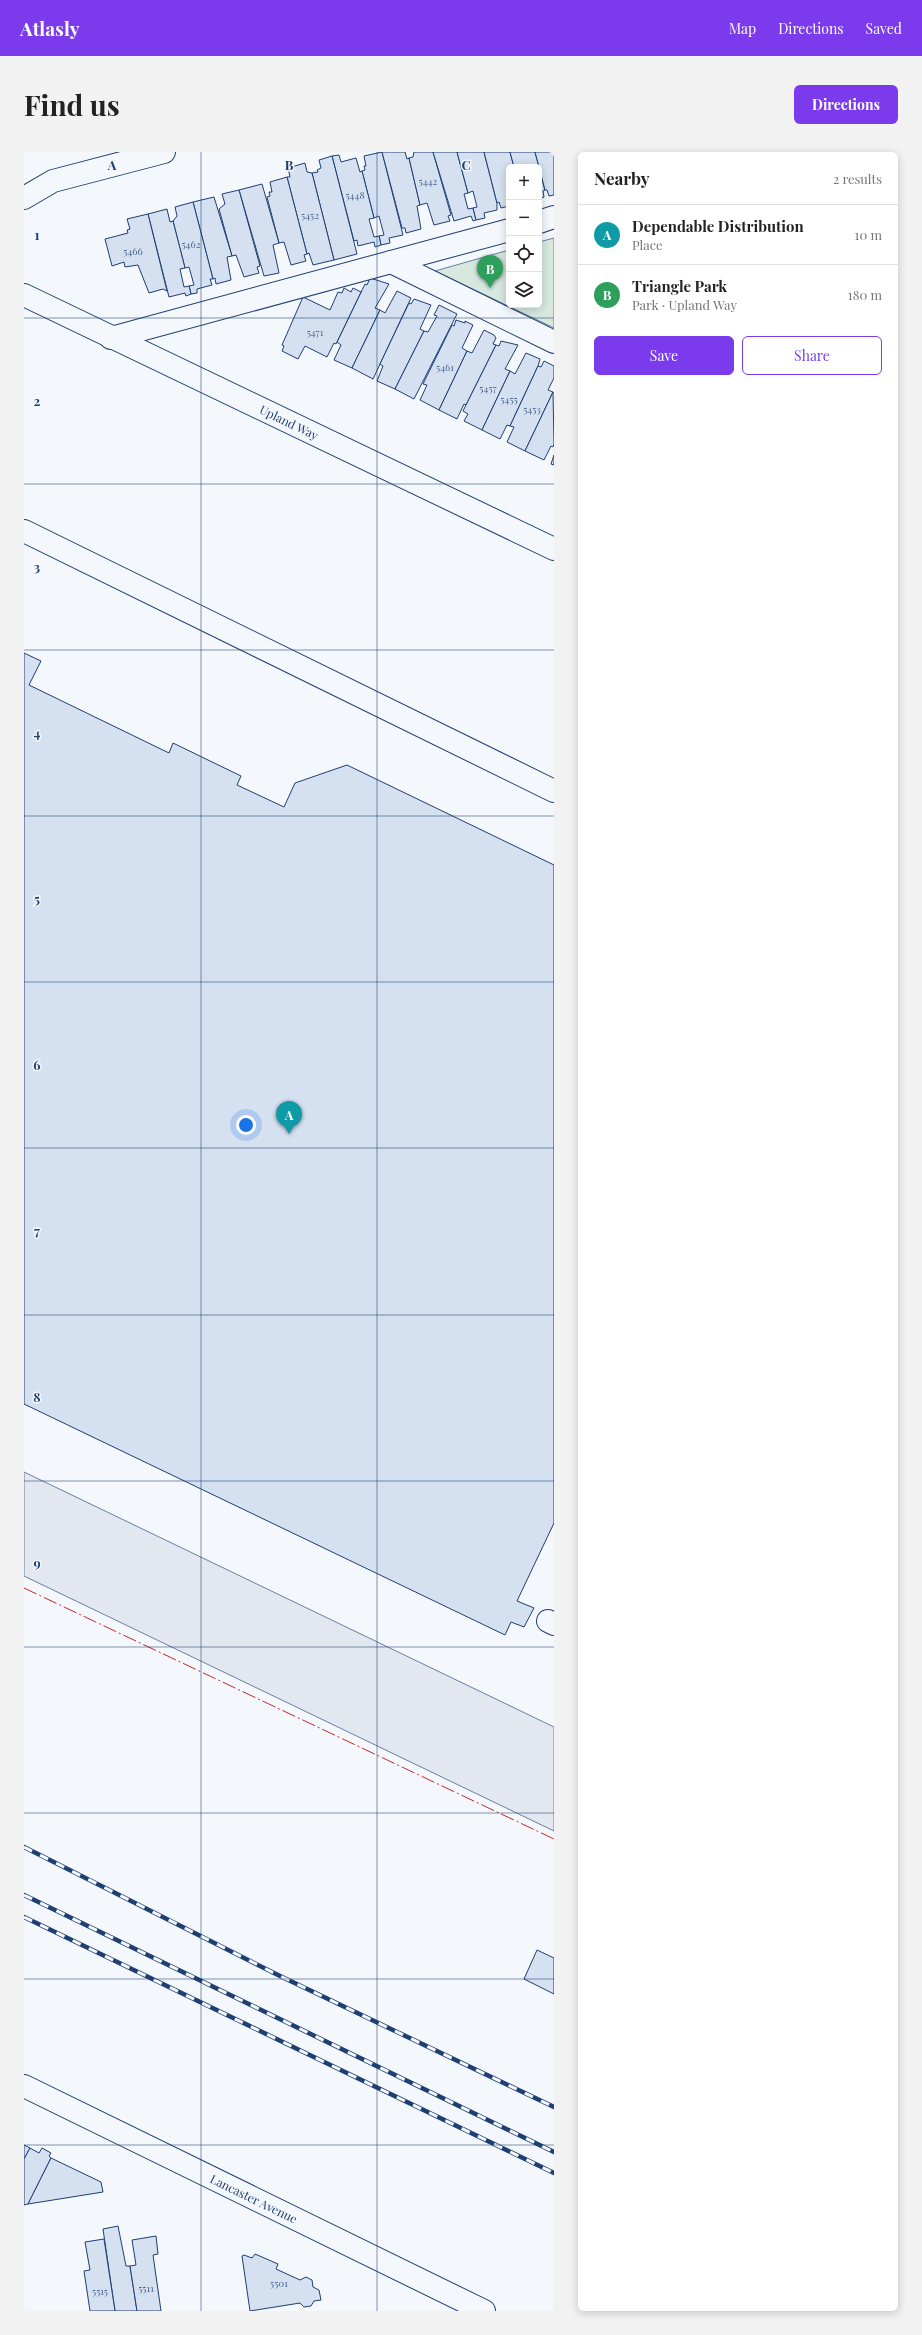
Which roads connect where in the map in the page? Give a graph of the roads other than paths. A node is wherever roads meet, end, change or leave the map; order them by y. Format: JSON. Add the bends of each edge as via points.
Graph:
{"nodes":[{"id":1,"x":164,"y":152,"type":"edge"},
{"id":2,"x":24,"y":198,"type":"edge"},
{"id":3,"x":554,"y":218,"type":"edge"},
{"id":4,"x":542,"y":221,"type":"edge"},
{"id":5,"x":506,"y":231,"type":"edge"},
{"id":6,"x":392,"y":262,"type":"junction"},
{"id":7,"x":24,"y":295,"type":"edge"},
{"id":8,"x":111,"y":338,"type":"junction"},
{"id":9,"x":554,"y":342,"type":"edge"},
{"id":10,"x":24,"y":531,"type":"edge"},
{"id":11,"x":554,"y":549,"type":"edge"},
{"id":12,"x":554,"y":792,"type":"edge"},
{"id":13,"x":24,"y":2086,"type":"edge"},
{"id":14,"x":484,"y":2311,"type":"edge"}],
"edges":[{"from":1,"to":2,"type":"main road","via":[[53,181]]},
{"from":3,"to":4,"type":"main road"},
{"from":5,"to":6,"type":"main road"},
{"from":6,"to":8,"type":"main road"},
{"from":6,"to":9,"type":"main road"},
{"from":7,"to":8,"type":"main road","name":"Upland Way"},
{"from":8,"to":11,"type":"main road","name":"Upland Way"},
{"from":10,"to":12,"type":"main road"},
{"from":13,"to":14,"type":"main road","name":"Lancaster Avenue"}]}
